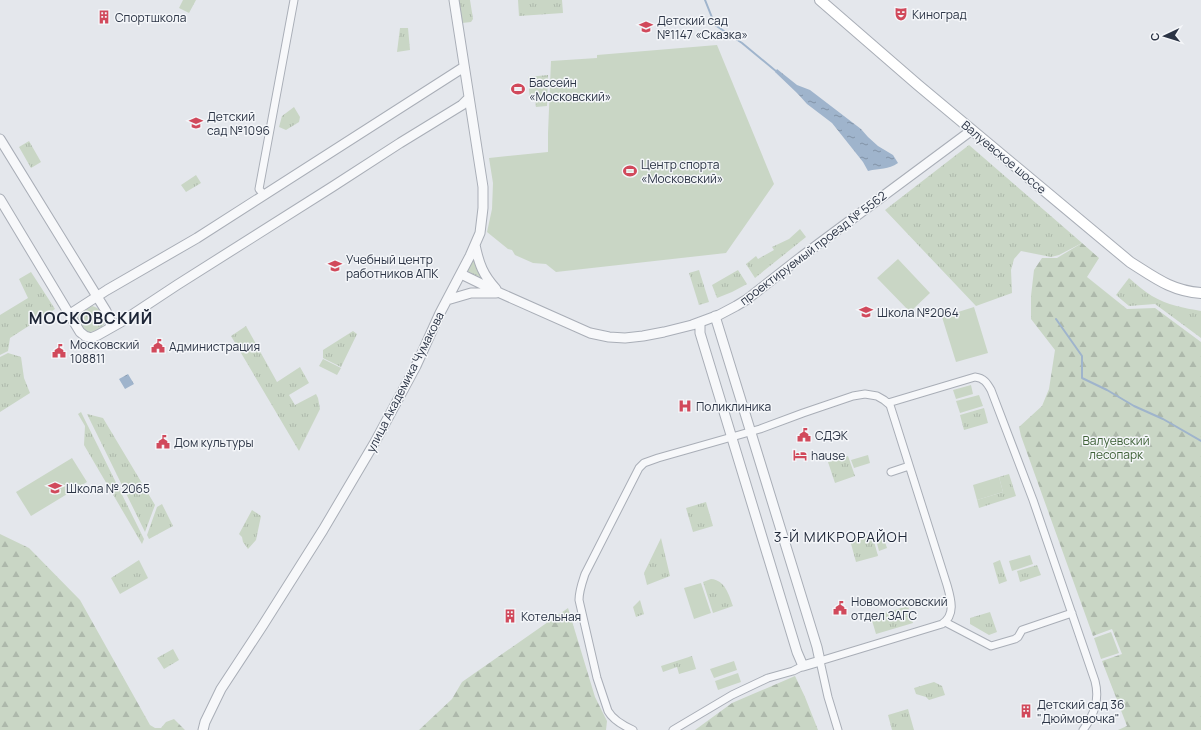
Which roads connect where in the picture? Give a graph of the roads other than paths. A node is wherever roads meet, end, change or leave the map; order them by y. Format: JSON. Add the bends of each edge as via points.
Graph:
{"nodes":[{"id":1,"x":294,"y":0,"type":"edge"},
{"id":2,"x":454,"y":0,"type":"edge"},
{"id":3,"x":820,"y":0,"type":"edge"},
{"id":4,"x":464,"y":67,"type":"junction"},
{"id":5,"x":469,"y":98,"type":"junction"},
{"id":6,"x":972,"y":130,"type":"junction"},
{"id":7,"x":0,"y":139,"type":"edge"},
{"id":8,"x":264,"y":196,"type":"junction"},
{"id":9,"x":0,"y":199,"type":"edge"},
{"id":10,"x":475,"y":245,"type":"junction"},
{"id":11,"x":461,"y":274,"type":"junction"},
{"id":12,"x":500,"y":293,"type":"junction"},
{"id":13,"x":1201,"y":293,"type":"edge"},
{"id":14,"x":97,"y":296,"type":"junction"},
{"id":15,"x":447,"y":300,"type":"junction"},
{"id":16,"x":70,"y":314,"type":"junction"},
{"id":17,"x":715,"y":316,"type":"junction"},
{"id":18,"x":700,"y":322,"type":"junction"},
{"id":19,"x":110,"y":328,"type":"junction"},
{"id":20,"x":888,"y":403,"type":"junction"},
{"id":21,"x":750,"y":432,"type":"junction"},
{"id":22,"x":732,"y":437,"type":"junction"},
{"id":23,"x":910,"y":466,"type":"junction"},
{"id":24,"x":891,"y":472,"type":"dead end"},
{"id":25,"x":1072,"y":613,"type":"junction"},
{"id":26,"x":945,"y":622,"type":"junction"},
{"id":27,"x":820,"y":661,"type":"junction"},
{"id":28,"x":803,"y":666,"type":"junction"},
{"id":29,"x":202,"y":730,"type":"edge"},
{"id":30,"x":634,"y":730,"type":"edge"},
{"id":31,"x":673,"y":730,"type":"edge"},
{"id":32,"x":838,"y":730,"type":"edge"},
{"id":33,"x":1083,"y":730,"type":"edge"}],
"edges":[{"from":1,"to":8,"type":"street","via":[[259,189]]},
{"from":2,"to":4,"type":"street","name":"улица Академика Чумакова"},
{"from":3,"to":6,"type":"main road","name":"Валуевское шоссе"},
{"from":4,"to":5,"type":"street","name":"улица Академика Чумакова"},
{"from":4,"to":8,"type":"street"},
{"from":5,"to":10,"type":"street","name":"улица Академика Чумакова","via":[[483,188],[480,233]]},
{"from":5,"to":19,"type":"street","via":[[462,105]]},
{"from":6,"to":13,"type":"main road","name":"Валуевское шоссе","via":[[1130,262],[1161,282]]},
{"from":6,"to":17,"type":"street","name":"проектируемый проезд № 5562","via":[[746,300]]},
{"from":7,"to":14,"type":"street"},
{"from":8,"to":14,"type":"street"},
{"from":9,"to":16,"type":"street"},
{"from":10,"to":11,"type":"street","name":"улица Академика Чумакова"},
{"from":10,"to":12,"type":"street","via":[[485,276]]},
{"from":11,"to":12,"type":"street","name":"проектируемый проезд № 5562"},
{"from":11,"to":15,"type":"street","name":"улица Академика Чумакова"},
{"from":12,"to":15,"type":"street","via":[[471,293]]},
{"from":12,"to":18,"type":"street","name":"проектируемый проезд № 5562","via":[[590,333],[604,336],[642,336]]},
{"from":14,"to":16,"type":"street"},
{"from":14,"to":19,"type":"street","via":[[110,317]]},
{"from":15,"to":29,"type":"street","name":"улица Академика Чумакова","via":[[416,366],[375,442],[323,530],[220,690]]},
{"from":16,"to":19,"type":"street","via":[[85,336],[91,338]]},
{"from":17,"to":18,"type":"street","name":"проектируемый проезд № 5562"},
{"from":17,"to":21,"type":"street"},
{"from":18,"to":22,"type":"street","via":[[700,333]]},
{"from":20,"to":21,"type":"street","via":[[877,396],[861,394]]},
{"from":20,"to":23,"type":"street"},
{"from":20,"to":25,"type":"street","via":[[968,378],[984,380],[992,390],[1005,424]]},
{"from":21,"to":22,"type":"street"},
{"from":21,"to":27,"type":"street"},
{"from":22,"to":28,"type":"street"},
{"from":22,"to":30,"type":"street","via":[[644,463],[639,468],[582,583],[579,594],[580,610],[603,700],[611,716]]},
{"from":23,"to":24,"type":"street"},
{"from":23,"to":26,"type":"street","via":[[951,599],[951,612]]},
{"from":25,"to":26,"type":"street","via":[[1022,630],[1015,639],[991,646]]},
{"from":25,"to":33,"type":"street","via":[[1096,686],[1097,701],[1093,714]]},
{"from":26,"to":27,"type":"street"},
{"from":27,"to":28,"type":"street"},
{"from":27,"to":32,"type":"street"},
{"from":28,"to":31,"type":"street","via":[[793,672],[768,678],[732,695]]}]}
